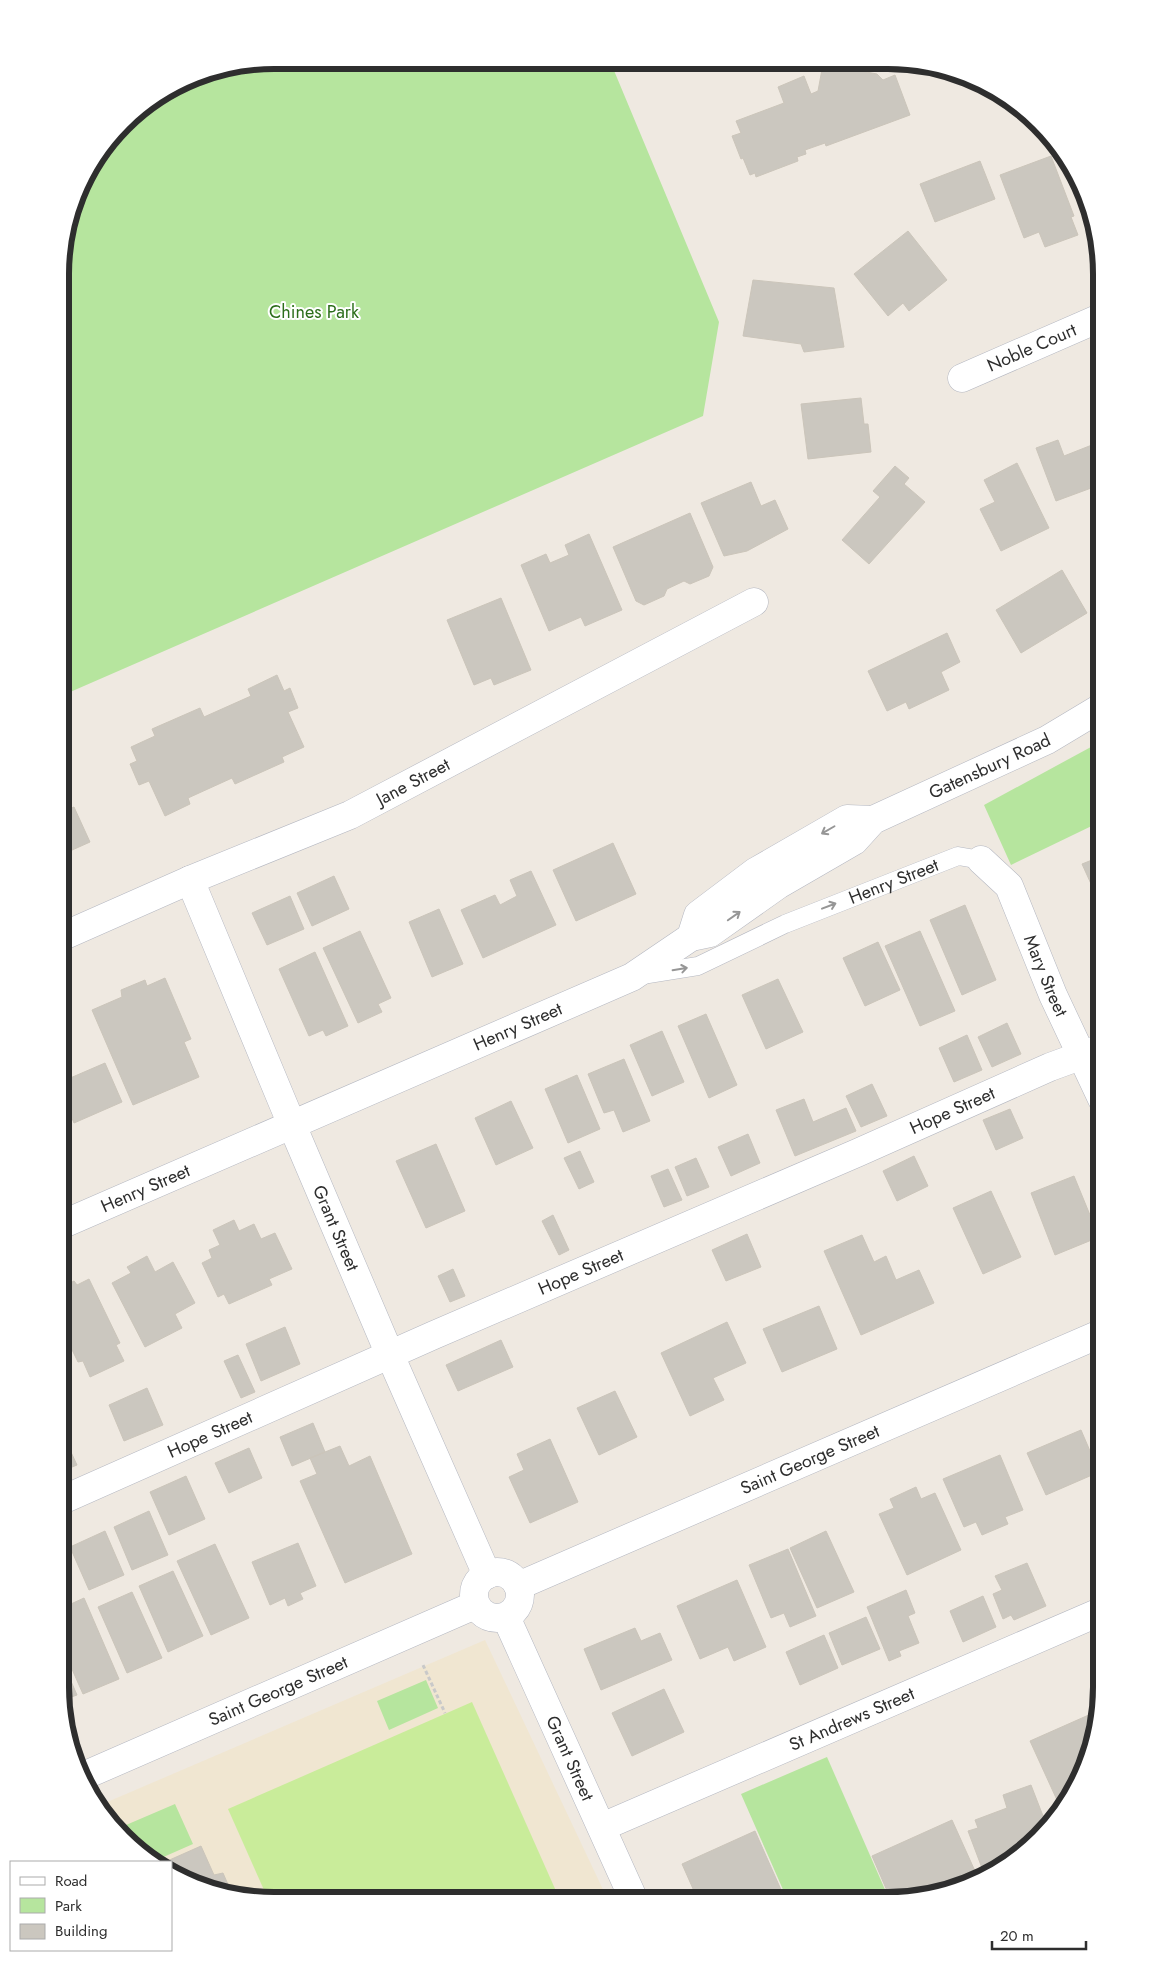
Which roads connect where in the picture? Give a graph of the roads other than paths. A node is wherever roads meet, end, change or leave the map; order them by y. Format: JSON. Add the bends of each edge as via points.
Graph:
{"nodes":[{"id":1,"x":1093,"y":321,"type":"edge"},
{"id":2,"x":962,"y":378,"type":"dead end"},
{"id":3,"x":754,"y":602,"type":"dead end"},
{"id":4,"x":1093,"y":712,"type":"edge"},
{"id":5,"x":981,"y":860,"type":"joint"},
{"id":6,"x":190,"y":880,"type":"junction"},
{"id":7,"x":69,"y":933,"type":"edge"},
{"id":8,"x":632,"y":976,"type":"junction"},
{"id":9,"x":1092,"y":1053,"type":"edge"},
{"id":10,"x":292,"y":1125,"type":"junction"},
{"id":11,"x":69,"y":1222,"type":"edge"},
{"id":12,"x":1093,"y":1337,"type":"edge"},
{"id":13,"x":390,"y":1356,"type":"junction"},
{"id":14,"x":69,"y":1497,"type":"edge"},
{"id":15,"x":487,"y":1575,"type":"junction"},
{"id":16,"x":518,"y":1586,"type":"junction"},
{"id":17,"x":475,"y":1604,"type":"junction"},
{"id":18,"x":1093,"y":1615,"type":"edge"},
{"id":19,"x":506,"y":1616,"type":"junction"},
{"id":20,"x":88,"y":1774,"type":"edge"},
{"id":21,"x":602,"y":1827,"type":"junction"},
{"id":22,"x":630,"y":1892,"type":"edge"}],
"edges":[{"from":1,"to":2,"type":"street","name":"Noble Court"},
{"from":3,"to":6,"type":"street","name":"Jane Street","via":[[350,815]]},
{"from":4,"to":8,"type":"street","name":"Gatensbury Road","via":[[1047,740],[874,820],[847,818],[756,872],[698,915],[691,937]]},
{"from":8,"to":5,"type":"lane","name":"Henry Street","one_way":true,"via":[[698,966],[785,924],[958,856]]},
{"from":5,"to":9,"type":"street","name":"Mary Street","via":[[1009,886],[1053,995]]},
{"from":6,"to":7,"type":"street","name":"Jane Street"},
{"from":6,"to":10,"type":"street","name":"Grant Street"},
{"from":8,"to":10,"type":"street","name":"Henry Street"},
{"from":9,"to":13,"type":"street","name":"Hope Street","via":[[1050,1067]]},
{"from":10,"to":11,"type":"street","name":"Henry Street"},
{"from":10,"to":13,"type":"street","name":"Grant Street"},
{"from":12,"to":16,"type":"street","name":"Saint George Street"},
{"from":13,"to":14,"type":"street","name":"Hope Street"},
{"from":13,"to":15,"type":"street","name":"Grant Street"},
{"from":15,"to":16,"type":"street","via":[[501,1573]]},
{"from":15,"to":17,"type":"street","via":[[474,1591]]},
{"from":16,"to":19,"type":"street","via":[[519,1600],[512,1613]]},
{"from":17,"to":19,"type":"street","via":[[485,1615]]},
{"from":17,"to":20,"type":"street","name":"Saint George Street"},
{"from":18,"to":21,"type":"street","name":"St Andrews Street"},
{"from":19,"to":21,"type":"street","name":"Grant Street"},
{"from":21,"to":22,"type":"street","name":"Grant Street"}]}
